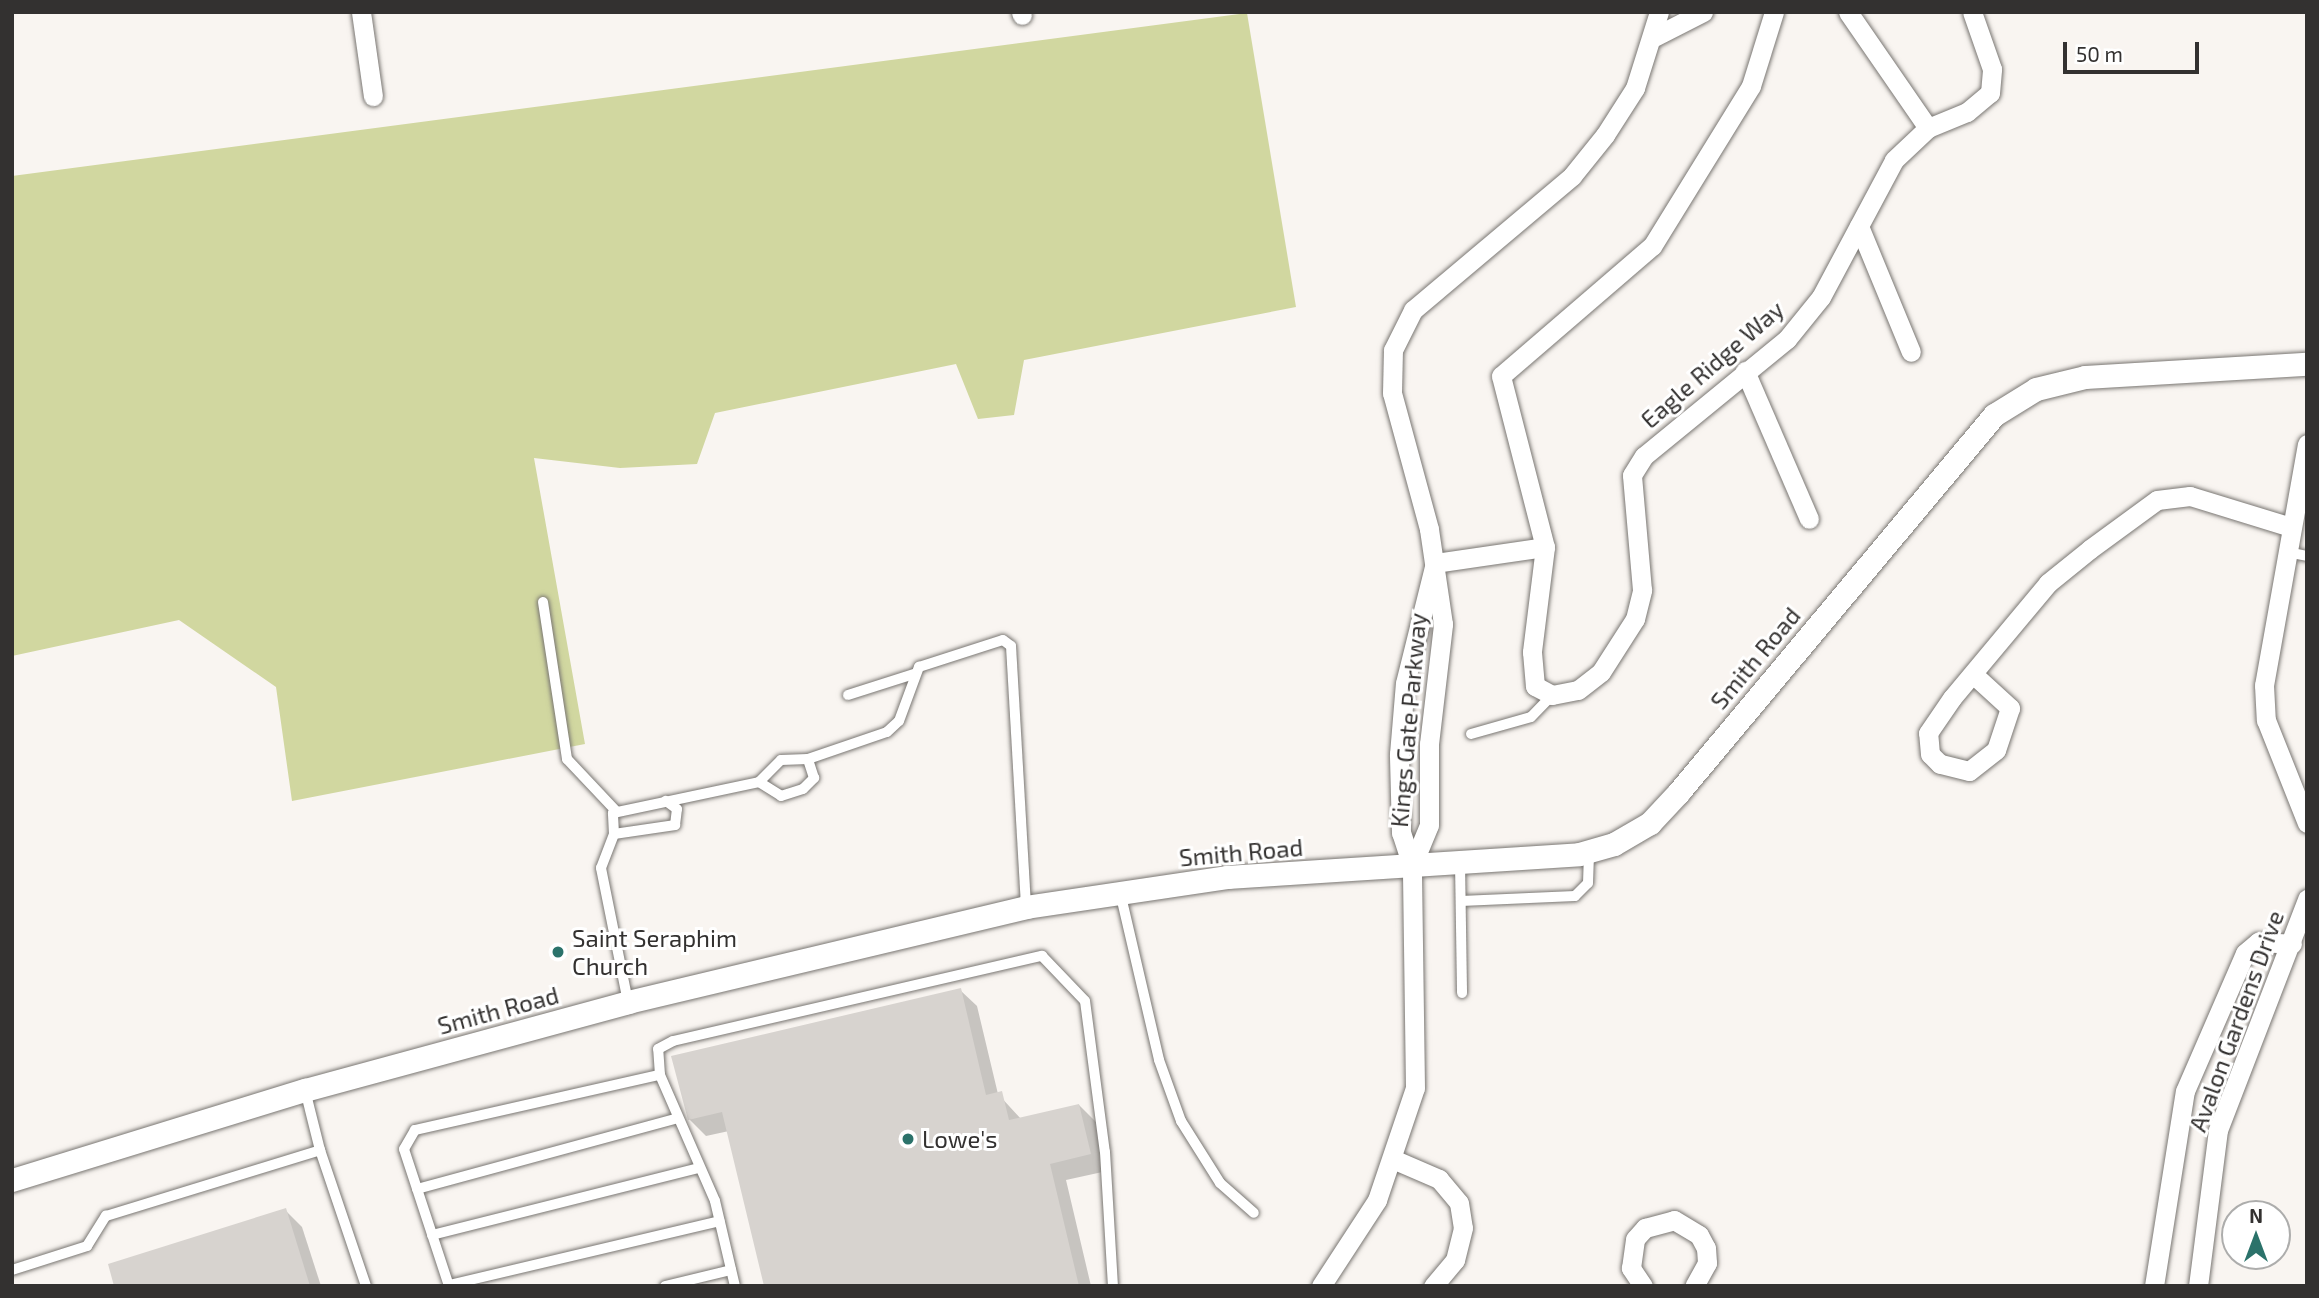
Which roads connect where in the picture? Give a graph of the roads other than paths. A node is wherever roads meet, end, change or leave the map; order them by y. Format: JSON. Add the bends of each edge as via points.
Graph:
{"nodes":[{"id":1,"x":360,"y":12,"type":"edge"},
{"id":2,"x":1659,"y":12,"type":"edge"},
{"id":3,"x":1703,"y":12,"type":"edge"},
{"id":4,"x":1774,"y":12,"type":"edge"},
{"id":5,"x":1848,"y":12,"type":"edge"},
{"id":6,"x":1972,"y":12,"type":"edge"},
{"id":7,"x":1654,"y":37,"type":"junction"},
{"id":8,"x":373,"y":96,"type":"dead end"},
{"id":9,"x":1928,"y":128,"type":"junction"},
{"id":10,"x":1859,"y":226,"type":"junction"},
{"id":11,"x":1911,"y":352,"type":"dead end"},
{"id":12,"x":2307,"y":364,"type":"edge"},
{"id":13,"x":1745,"y":371,"type":"junction"},
{"id":14,"x":2307,"y":444,"type":"edge"},
{"id":15,"x":1809,"y":519,"type":"dead end"},
{"id":16,"x":2291,"y":527,"type":"junction"},
{"id":17,"x":1545,"y":547,"type":"junction"},
{"id":18,"x":2286,"y":552,"type":"junction"},
{"id":19,"x":2307,"y":556,"type":"edge"},
{"id":20,"x":1435,"y":563,"type":"junction"},
{"id":21,"x":543,"y":602,"type":"dead end"},
{"id":22,"x":914,"y":674,"type":"junction"},
{"id":23,"x":1974,"y":675,"type":"junction"},
{"id":24,"x":848,"y":695,"type":"dead end"},
{"id":25,"x":1552,"y":695,"type":"junction"},
{"id":26,"x":1471,"y":734,"type":"dead end"},
{"id":27,"x":808,"y":759,"type":"junction"},
{"id":28,"x":759,"y":782,"type":"junction"},
{"id":29,"x":666,"y":801,"type":"junction"},
{"id":30,"x":616,"y":811,"type":"junction"},
{"id":31,"x":2307,"y":823,"type":"edge"},
{"id":32,"x":614,"y":834,"type":"junction"},
{"id":33,"x":1589,"y":851,"type":"junction"},
{"id":34,"x":1460,"y":862,"type":"junction"},
{"id":35,"x":1412,"y":866,"type":"junction"},
{"id":36,"x":1120,"y":891,"type":"junction"},
{"id":37,"x":2307,"y":899,"type":"edge"},
{"id":38,"x":1461,"y":901,"type":"junction"},
{"id":39,"x":1026,"y":907,"type":"junction"},
{"id":40,"x":2292,"y":944,"type":"junction"},
{"id":41,"x":1462,"y":993,"type":"dead end"},
{"id":42,"x":628,"y":1002,"type":"junction"},
{"id":43,"x":660,"y":1075,"type":"junction"},
{"id":44,"x":305,"y":1090,"type":"junction"},
{"id":45,"x":675,"y":1119,"type":"junction"},
{"id":46,"x":320,"y":1150,"type":"junction"},
{"id":47,"x":1395,"y":1160,"type":"junction"},
{"id":48,"x":699,"y":1168,"type":"junction"},
{"id":49,"x":12,"y":1180,"type":"edge"},
{"id":50,"x":417,"y":1189,"type":"junction"},
{"id":51,"x":1254,"y":1213,"type":"dead end"},
{"id":52,"x":720,"y":1222,"type":"junction"},
{"id":53,"x":432,"y":1235,"type":"junction"},
{"id":54,"x":12,"y":1270,"type":"edge"},
{"id":55,"x":731,"y":1270,"type":"junction"},
{"id":56,"x":449,"y":1285,"type":"edge"},
{"id":57,"x":366,"y":1286,"type":"edge"},
{"id":58,"x":665,"y":1286,"type":"edge"},
{"id":59,"x":735,"y":1286,"type":"edge"},
{"id":60,"x":1113,"y":1286,"type":"edge"},
{"id":61,"x":1321,"y":1286,"type":"edge"},
{"id":62,"x":1433,"y":1286,"type":"edge"},
{"id":63,"x":1643,"y":1286,"type":"edge"},
{"id":64,"x":1694,"y":1286,"type":"edge"},
{"id":65,"x":2154,"y":1286,"type":"edge"},
{"id":66,"x":2198,"y":1286,"type":"edge"}],
"edges":[{"from":1,"to":8,"type":"street"},
{"from":2,"to":7,"type":"street","name":"Kings Gate Parkway"},
{"from":3,"to":7,"type":"street"},
{"from":4,"to":17,"type":"street","via":[[1752,86],[1652,246],[1501,376]]},
{"from":5,"to":9,"type":"street"},
{"from":6,"to":9,"type":"street","name":"Eagle Ridge Way","via":[[1992,69],[1990,93],[1967,112]]},
{"from":7,"to":20,"type":"street","name":"Kings Gate Parkway","via":[[1635,88],[1572,176],[1413,310],[1393,350],[1392,393]]},
{"from":9,"to":10,"type":"street","name":"Eagle Ridge Way","via":[[1894,160]]},
{"from":10,"to":11,"type":"street"},
{"from":10,"to":13,"type":"street","name":"Eagle Ridge Way","via":[[1821,297],[1787,339]]},
{"from":12,"to":33,"type":"street","name":"Smith Road","via":[[2085,377],[2036,389],[1994,415],[1678,793],[1650,823]]},
{"from":13,"to":15,"type":"street"},
{"from":13,"to":25,"type":"street","name":"Eagle Ridge Way","via":[[1670,430],[1632,475],[1643,590],[1635,619],[1601,672],[1578,690]]},
{"from":14,"to":16,"type":"street"},
{"from":16,"to":18,"type":"street"},
{"from":16,"to":23,"type":"street","via":[[2227,502],[2190,496],[2157,500],[2048,583]]},
{"from":17,"to":20,"type":"street"},
{"from":17,"to":25,"type":"street","via":[[1532,652],[1535,685]]},
{"from":18,"to":19,"type":"lane"},
{"from":18,"to":31,"type":"street","via":[[2268,641],[2266,720]]},
{"from":20,"to":35,"type":"street","name":"Kings Gate Parkway","via":[[1443,624],[1429,744],[1429,825]]},
{"from":20,"to":35,"type":"street","name":"Kings Gate Parkway","via":[[1415,632],[1399,754],[1401,833]]},
{"from":21,"to":30,"type":"lane","via":[[567,759]]},
{"from":22,"to":24,"type":"lane"},
{"from":22,"to":27,"type":"lane","via":[[899,721],[887,732]]},
{"from":22,"to":39,"type":"lane","via":[[927,664],[1009,639]]},
{"from":23,"to":23,"type":"street","via":[[1928,733],[1935,759],[1969,771],[1996,750],[2010,708]]},
{"from":25,"to":26,"type":"lane","via":[[1531,717]]},
{"from":27,"to":28,"type":"lane","via":[[769,764]]},
{"from":27,"to":28,"type":"lane","via":[[814,778],[803,789],[781,796]]},
{"from":28,"to":29,"type":"lane"},
{"from":29,"to":30,"type":"lane"},
{"from":29,"to":32,"type":"lane","via":[[677,809],[675,825],[628,837]]},
{"from":30,"to":32,"type":"lane"},
{"from":32,"to":42,"type":"lane","via":[[602,878]]},
{"from":33,"to":34,"type":"street","name":"Smith Road"},
{"from":33,"to":38,"type":"lane","via":[[1588,883],[1574,896]]},
{"from":34,"to":35,"type":"street","name":"Smith Road"},
{"from":34,"to":38,"type":"lane"},
{"from":35,"to":36,"type":"street","name":"Smith Road"},
{"from":35,"to":47,"type":"street","via":[[1418,1062]]},
{"from":36,"to":39,"type":"street","name":"Smith Road"},
{"from":36,"to":51,"type":"lane","via":[[1159,1060],[1181,1121],[1220,1183]]},
{"from":37,"to":40,"type":"street","name":"Avalon Gardens Drive"},
{"from":38,"to":41,"type":"lane"},
{"from":39,"to":42,"type":"street","name":"Smith Road"},
{"from":40,"to":65,"type":"street","via":[[2258,942],[2245,953],[2185,1091]]},
{"from":40,"to":66,"type":"street","name":"Avalon Gardens Drive","via":[[2218,1130]]},
{"from":42,"to":44,"type":"street","name":"Smith Road"},
{"from":43,"to":45,"type":"lane"},
{"from":43,"to":50,"type":"lane","via":[[415,1130],[404,1149]]},
{"from":43,"to":60,"type":"lane","via":[[658,1049],[673,1041],[1042,956],[1085,1001],[1105,1152]]},
{"from":44,"to":46,"type":"lane"},
{"from":44,"to":49,"type":"street","name":"Smith Road"},
{"from":45,"to":48,"type":"lane"},
{"from":45,"to":50,"type":"lane"},
{"from":46,"to":54,"type":"lane","via":[[106,1216],[87,1246]]},
{"from":46,"to":57,"type":"lane"},
{"from":47,"to":61,"type":"street","via":[[1357,1235]]},
{"from":47,"to":62,"type":"street","via":[[1439,1179],[1459,1203],[1463,1228],[1455,1260]]},
{"from":48,"to":52,"type":"lane"},
{"from":48,"to":53,"type":"lane"},
{"from":50,"to":53,"type":"lane"},
{"from":52,"to":55,"type":"lane"},
{"from":52,"to":56,"type":"lane"},
{"from":53,"to":56,"type":"lane"},
{"from":55,"to":58,"type":"lane"},
{"from":55,"to":59,"type":"lane"},
{"from":63,"to":64,"type":"street","via":[[1631,1268],[1635,1239],[1645,1228],[1674,1220],[1699,1235],[1706,1248],[1707,1263]]}]}
